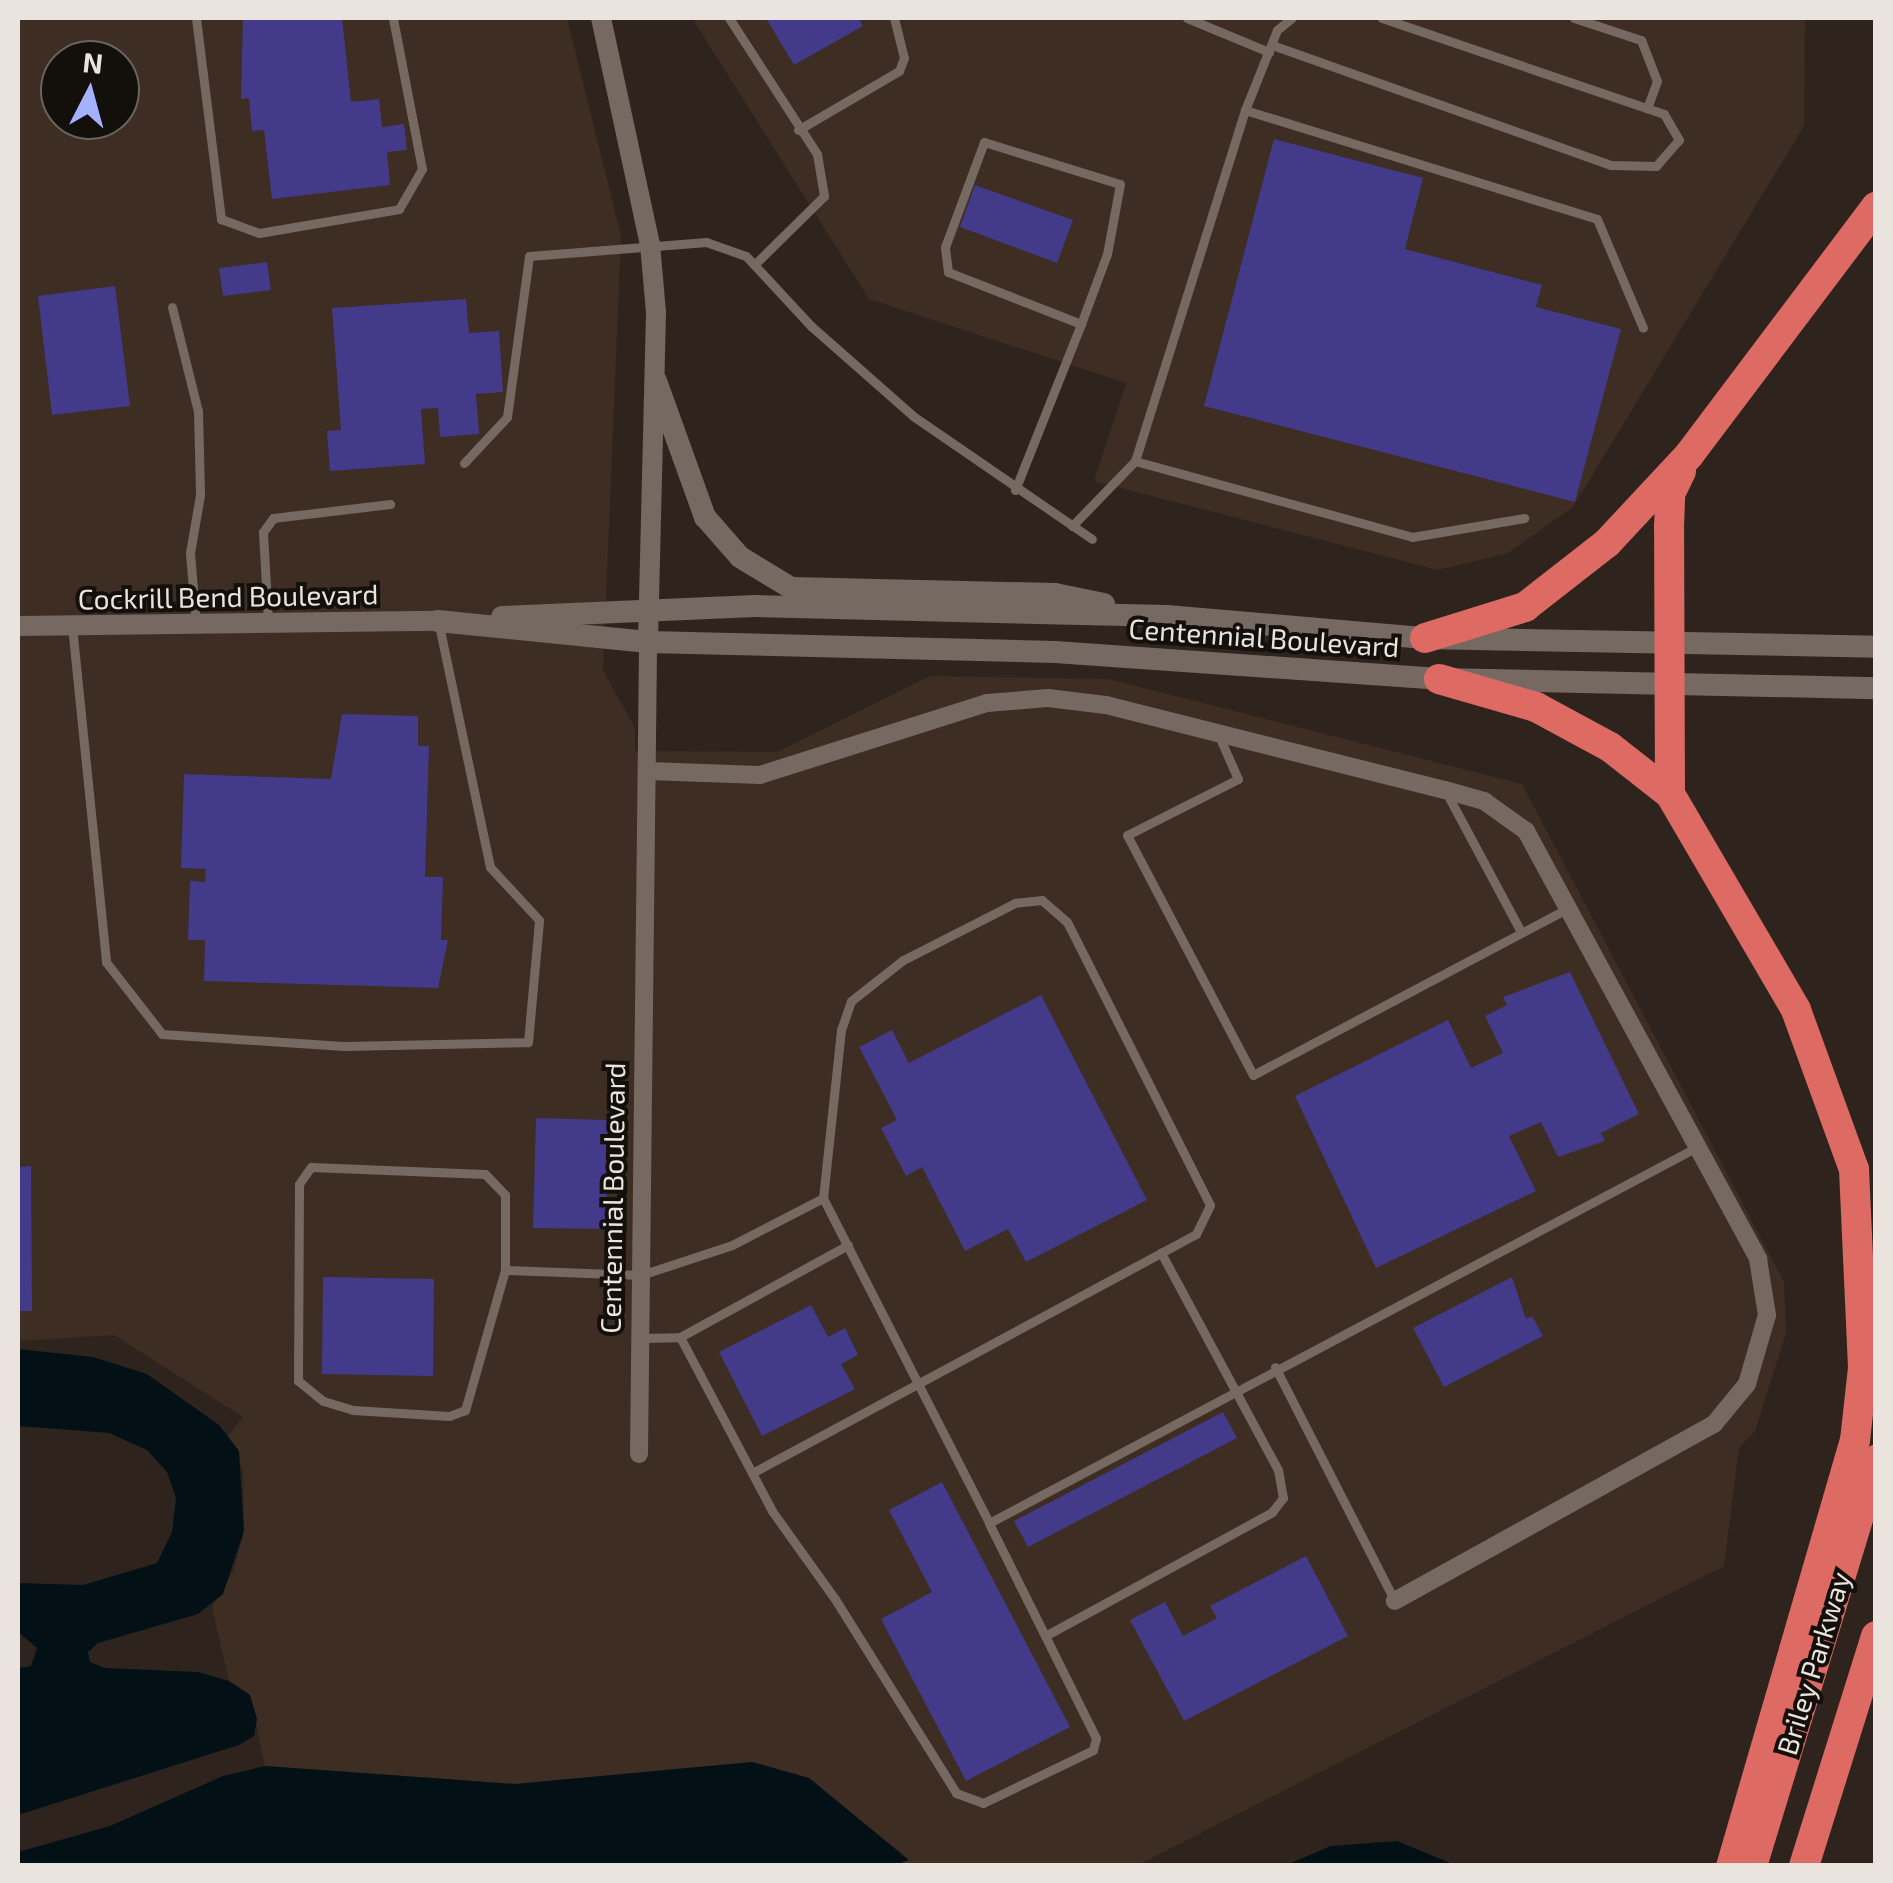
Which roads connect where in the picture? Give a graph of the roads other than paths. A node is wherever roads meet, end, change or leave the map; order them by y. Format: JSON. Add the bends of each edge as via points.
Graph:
{"nodes":[{"id":1,"x":196,"y":18,"type":"edge"},
{"id":2,"x":393,"y":18,"type":"edge"},
{"id":3,"x":600,"y":18,"type":"edge"},
{"id":4,"x":729,"y":18,"type":"edge"},
{"id":5,"x":894,"y":18,"type":"edge"},
{"id":6,"x":1187,"y":18,"type":"edge"},
{"id":7,"x":1292,"y":18,"type":"edge"},
{"id":8,"x":1382,"y":18,"type":"edge"},
{"id":9,"x":1574,"y":18,"type":"edge"},
{"id":10,"x":1270,"y":49,"type":"junction"},
{"id":11,"x":1647,"y":108,"type":"junction"},
{"id":12,"x":1245,"y":110,"type":"junction"},
{"id":13,"x":798,"y":130,"type":"junction"},
{"id":14,"x":1876,"y":207,"type":"edge"},
{"id":15,"x":650,"y":244,"type":"junction"},
{"id":16,"x":754,"y":265,"type":"junction"},
{"id":17,"x":172,"y":307,"type":"dead end"},
{"id":18,"x":1081,"y":324,"type":"junction"},
{"id":19,"x":1643,"y":328,"type":"dead end"},
{"id":20,"x":656,"y":381,"type":"junction"},
{"id":21,"x":1689,"y":455,"type":"junction"},
{"id":22,"x":1136,"y":462,"type":"junction"},
{"id":23,"x":464,"y":463,"type":"dead end"},
{"id":24,"x":1015,"y":490,"type":"junction"},
{"id":25,"x":390,"y":504,"type":"dead end"},
{"id":26,"x":1524,"y":518,"type":"dead end"},
{"id":27,"x":1072,"y":526,"type":"junction"},
{"id":28,"x":1092,"y":539,"type":"dead end"},
{"id":29,"x":649,"y":606,"type":"junction"},
{"id":30,"x":1167,"y":616,"type":"junction"},
{"id":31,"x":438,"y":621,"type":"junction"},
{"id":32,"x":268,"y":623,"type":"junction"},
{"id":33,"x":196,"y":624,"type":"junction"},
{"id":34,"x":18,"y":626,"type":"edge"},
{"id":35,"x":72,"y":626,"type":"junction"},
{"id":36,"x":1425,"y":638,"type":"junction"},
{"id":37,"x":648,"y":642,"type":"junction"},
{"id":38,"x":1670,"y":643,"type":"junction"},
{"id":39,"x":1876,"y":647,"type":"edge"},
{"id":40,"x":1440,"y":680,"type":"junction"},
{"id":41,"x":1670,"y":684,"type":"junction"},
{"id":42,"x":1876,"y":688,"type":"edge"},
{"id":43,"x":1218,"y":733,"type":"junction"},
{"id":44,"x":648,"y":771,"type":"junction"},
{"id":45,"x":1445,"y":790,"type":"junction"},
{"id":46,"x":1670,"y":794,"type":"junction"},
{"id":47,"x":1570,"y":907,"type":"junction"},
{"id":48,"x":1521,"y":932,"type":"junction"},
{"id":49,"x":1698,"y":1147,"type":"junction"},
{"id":50,"x":822,"y":1198,"type":"junction"},
{"id":51,"x":848,"y":1245,"type":"junction"},
{"id":52,"x":1161,"y":1253,"type":"junction"},
{"id":53,"x":505,"y":1270,"type":"junction"},
{"id":54,"x":641,"y":1275,"type":"junction"},
{"id":55,"x":680,"y":1336,"type":"junction"},
{"id":56,"x":641,"y":1338,"type":"junction"},
{"id":57,"x":1275,"y":1367,"type":"junction"},
{"id":58,"x":917,"y":1386,"type":"junction"},
{"id":59,"x":1234,"y":1388,"type":"junction"},
{"id":60,"x":639,"y":1454,"type":"dead end"},
{"id":61,"x":1876,"y":1460,"type":"edge"},
{"id":62,"x":752,"y":1472,"type":"junction"},
{"id":63,"x":988,"y":1522,"type":"junction"},
{"id":64,"x":1395,"y":1601,"type":"joint"},
{"id":65,"x":1046,"y":1636,"type":"junction"},
{"id":66,"x":1876,"y":1636,"type":"edge"},
{"id":67,"x":1876,"y":1697,"type":"edge"},
{"id":68,"x":1826,"y":1795,"type":"junction"},
{"id":69,"x":1731,"y":1866,"type":"edge"},
{"id":70,"x":1752,"y":1866,"type":"edge"},
{"id":71,"x":1804,"y":1866,"type":"edge"}],
"edges":[{"from":1,"to":2,"type":"lane","via":[[221,220],[259,233],[399,209],[422,169]]},
{"from":3,"to":15,"type":"street","name":"Centennial Boulevard"},
{"from":4,"to":13,"type":"lane"},
{"from":5,"to":13,"type":"lane","via":[[904,58],[900,70]]},
{"from":6,"to":10,"type":"lane"},
{"from":7,"to":10,"type":"lane","via":[[1277,30]]},
{"from":8,"to":11,"type":"lane"},
{"from":9,"to":11,"type":"lane","via":[[1641,40],[1657,81]]},
{"from":10,"to":11,"type":"lane","via":[[1612,165],[1656,166],[1679,140],[1664,114]]},
{"from":10,"to":12,"type":"lane"},
{"from":12,"to":19,"type":"lane","via":[[1597,219]]},
{"from":12,"to":22,"type":"lane"},
{"from":13,"to":16,"type":"lane","via":[[817,154],[824,196]]},
{"from":14,"to":21,"type":"highway"},
{"from":15,"to":16,"type":"lane","via":[[726,246]]},
{"from":15,"to":20,"type":"street","name":"Centennial Boulevard"},
{"from":15,"to":23,"type":"lane","via":[[529,256],[507,417]]},
{"from":16,"to":24,"type":"lane","via":[[913,416]]},
{"from":17,"to":33,"type":"lane","via":[[198,411],[200,495],[190,554]]},
{"from":18,"to":18,"type":"lane","via":[[948,272],[945,247],[984,142],[1120,184],[1106,254]]},
{"from":18,"to":24,"type":"lane"},
{"from":20,"to":29,"type":"street","name":"Centennial Boulevard"},
{"from":20,"to":30,"type":"main road","via":[[704,517],[740,557],[790,588],[1055,594]]},
{"from":21,"to":36,"type":"highway","via":[[1572,576],[1525,607]]},
{"from":21,"to":38,"type":"highway","via":[[1670,494]]},
{"from":22,"to":26,"type":"lane","via":[[1412,536]]},
{"from":22,"to":27,"type":"lane"},
{"from":24,"to":27,"type":"lane"},
{"from":25,"to":32,"type":"lane","via":[[273,518],[263,532]]},
{"from":27,"to":28,"type":"lane"},
{"from":29,"to":30,"type":"main road","name":"Centennial Boulevard"},
{"from":29,"to":31,"type":"main road","name":"Centennial Boulevard"},
{"from":29,"to":37,"type":"street","name":"Centennial Boulevard"},
{"from":30,"to":36,"type":"main road","name":"Centennial Boulevard"},
{"from":31,"to":32,"type":"street","name":"Cockrill Bend Boulevard"},
{"from":31,"to":35,"type":"lane","via":[[490,867],[538,920],[528,1042],[344,1046],[162,1034],[106,962]]},
{"from":31,"to":37,"type":"main road","name":"Centennial Boulevard"},
{"from":32,"to":33,"type":"street","name":"Cockrill Bend Boulevard"},
{"from":33,"to":35,"type":"street","name":"Cockrill Bend Boulevard"},
{"from":34,"to":35,"type":"street","name":"Cockrill Bend Boulevard"},
{"from":36,"to":38,"type":"main road","name":"Centennial Boulevard"},
{"from":37,"to":40,"type":"main road","name":"Centennial Boulevard","via":[[1055,652]]},
{"from":37,"to":44,"type":"street","name":"Centennial Boulevard"},
{"from":38,"to":39,"type":"main road","name":"Centennial Boulevard"},
{"from":38,"to":41,"type":"highway"},
{"from":40,"to":41,"type":"main road","name":"Centennial Boulevard"},
{"from":40,"to":46,"type":"highway","via":[[1536,708],[1610,746]]},
{"from":41,"to":42,"type":"main road","name":"Centennial Boulevard"},
{"from":41,"to":46,"type":"highway"},
{"from":43,"to":44,"type":"street","via":[[1106,705],[1016,699],[760,774]]},
{"from":43,"to":45,"type":"street"},
{"from":43,"to":48,"type":"lane","via":[[1238,780],[1127,835],[1253,1074]]},
{"from":44,"to":54,"type":"street","name":"Centennial Boulevard"},
{"from":45,"to":47,"type":"street","via":[[1484,801],[1526,831]]},
{"from":45,"to":48,"type":"lane"},
{"from":46,"to":69,"type":"highway","via":[[1796,1010],[1854,1169],[1862,1259],[1855,1440]]},
{"from":47,"to":48,"type":"lane"},
{"from":47,"to":49,"type":"street"},
{"from":49,"to":57,"type":"lane"},
{"from":49,"to":64,"type":"street","via":[[1758,1259],[1767,1315],[1747,1384],[1714,1424]]},
{"from":50,"to":51,"type":"lane"},
{"from":50,"to":52,"type":"lane","via":[[850,1001],[903,960],[1015,903],[1042,900],[1067,922],[1207,1188],[1209,1218],[1196,1234]]},
{"from":50,"to":54,"type":"lane","via":[[732,1245]]},
{"from":51,"to":55,"type":"lane"},
{"from":51,"to":58,"type":"lane"},
{"from":52,"to":58,"type":"lane"},
{"from":52,"to":59,"type":"lane"},
{"from":53,"to":53,"type":"lane","via":[[505,1195],[485,1174],[311,1167],[298,1184],[298,1380],[323,1401],[352,1410],[449,1416],[465,1410]]},
{"from":53,"to":54,"type":"lane"},
{"from":54,"to":56,"type":"street","name":"Centennial Boulevard"},
{"from":55,"to":56,"type":"lane"},
{"from":55,"to":62,"type":"lane"},
{"from":56,"to":60,"type":"street","name":"Centennial Boulevard"},
{"from":57,"to":59,"type":"lane"},
{"from":57,"to":64,"type":"lane"},
{"from":58,"to":62,"type":"lane"},
{"from":58,"to":63,"type":"lane"},
{"from":59,"to":63,"type":"lane"},
{"from":59,"to":65,"type":"lane","via":[[1278,1470],[1283,1498],[1272,1512]]},
{"from":61,"to":70,"type":"highway","name":"Briley Parkway"},
{"from":62,"to":65,"type":"lane","via":[[956,1793],[968,1802],[983,1803],[1093,1750],[1096,1738]]},
{"from":63,"to":65,"type":"lane"},
{"from":66,"to":68,"type":"highway","name":"Briley Parkway"},
{"from":67,"to":68,"type":"highway"},
{"from":68,"to":71,"type":"highway","name":"Briley Parkway"}]}
